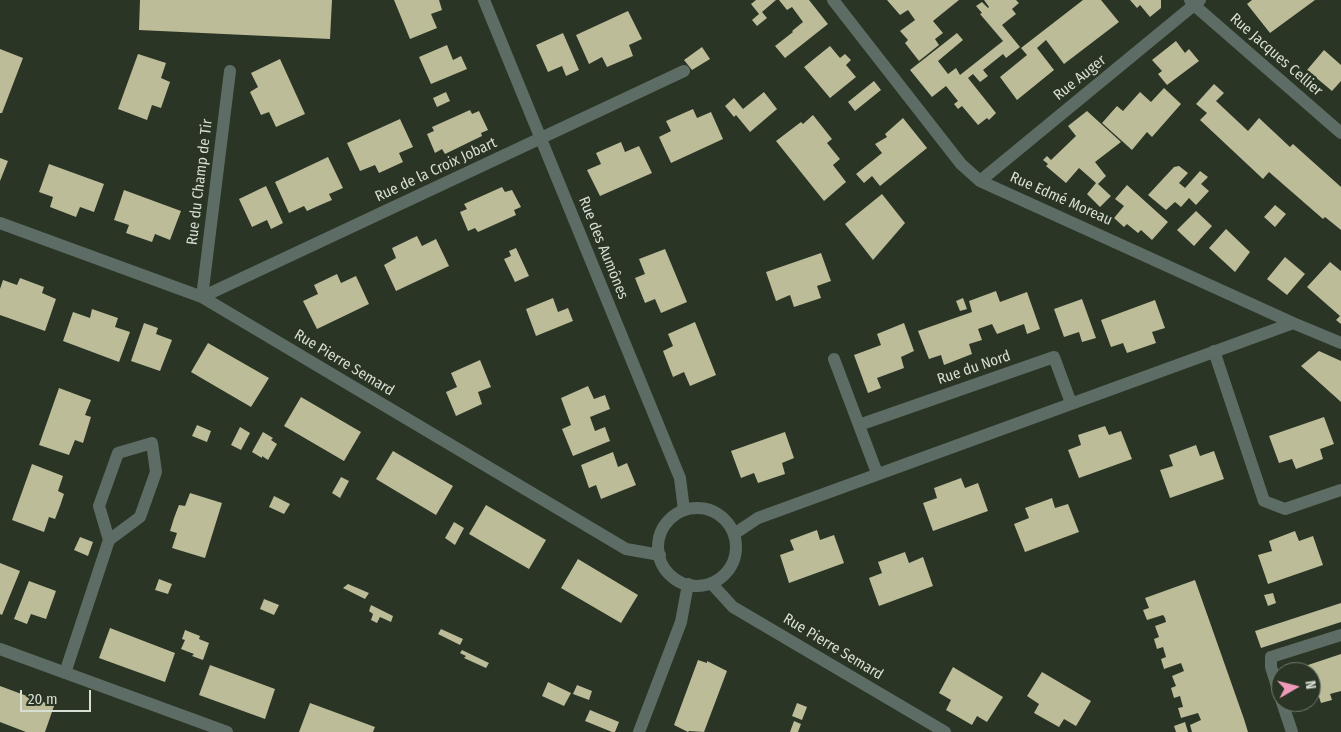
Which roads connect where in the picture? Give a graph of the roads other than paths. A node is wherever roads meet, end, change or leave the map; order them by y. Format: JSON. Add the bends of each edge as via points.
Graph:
{"nodes":[{"id":1,"x":484,"y":0,"type":"edge"},
{"id":2,"x":833,"y":0,"type":"edge"},
{"id":3,"x":1195,"y":2,"type":"edge"},
{"id":4,"x":230,"y":71,"type":"dead end"},
{"id":5,"x":684,"y":71,"type":"dead end"},
{"id":6,"x":1341,"y":133,"type":"edge"},
{"id":7,"x":541,"y":138,"type":"junction"},
{"id":8,"x":980,"y":180,"type":"junction"},
{"id":9,"x":0,"y":223,"type":"edge"},
{"id":10,"x":202,"y":298,"type":"junction"},
{"id":11,"x":1293,"y":323,"type":"junction"},
{"id":12,"x":1341,"y":343,"type":"edge"},
{"id":13,"x":1214,"y":351,"type":"junction"},
{"id":14,"x":834,"y":360,"type":"dead end"},
{"id":15,"x":1071,"y":403,"type":"junction"},
{"id":16,"x":859,"y":425,"type":"junction"},
{"id":17,"x":877,"y":474,"type":"junction"},
{"id":18,"x":1341,"y":490,"type":"edge"},
{"id":19,"x":684,"y":510,"type":"junction"},
{"id":20,"x":734,"y":534,"type":"junction"},
{"id":21,"x":109,"y":540,"type":"junction"},
{"id":22,"x":660,"y":555,"type":"junction"},
{"id":23,"x":711,"y":583,"type":"junction"},
{"id":24,"x":688,"y":584,"type":"junction"},
{"id":25,"x":1341,"y":635,"type":"edge"},
{"id":26,"x":0,"y":649,"type":"edge"},
{"id":27,"x":1272,"y":662,"type":"edge"},
{"id":28,"x":65,"y":672,"type":"junction"},
{"id":29,"x":1285,"y":712,"type":"edge"},
{"id":30,"x":211,"y":729,"type":"edge"},
{"id":31,"x":227,"y":732,"type":"edge"},
{"id":32,"x":639,"y":732,"type":"edge"},
{"id":33,"x":945,"y":732,"type":"edge"},
{"id":34,"x":1292,"y":732,"type":"edge"}],
"edges":[{"from":1,"to":7,"type":"street","name":"Rue des Aumônes"},
{"from":2,"to":8,"type":"street","name":"Rue Edmé Moreau","via":[[961,164]]},
{"from":3,"to":6,"type":"street","name":"Rue Jacques Cellier"},
{"from":3,"to":8,"type":"street","name":"Rue Auger"},
{"from":4,"to":10,"type":"street","name":"Rue du Champ de Tir"},
{"from":5,"to":7,"type":"street","name":"Rue de la Croix Jobart"},
{"from":7,"to":10,"type":"street","name":"Rue de la Croix Jobart"},
{"from":7,"to":19,"type":"street","name":"Rue des Aumônes","via":[[680,478]]},
{"from":8,"to":11,"type":"street","name":"Rue Edmé Moreau"},
{"from":9,"to":10,"type":"street","name":"Rue Pierre Semard"},
{"from":10,"to":22,"type":"street","name":"Rue Pierre Semard","via":[[626,550]]},
{"from":11,"to":12,"type":"street","name":"Rue Edmé Moreau"},
{"from":11,"to":13,"type":"street"},
{"from":13,"to":15,"type":"street"},
{"from":13,"to":18,"type":"street","via":[[1264,501],[1285,510]]},
{"from":14,"to":16,"type":"street"},
{"from":15,"to":16,"type":"street","name":"Rue du Nord","via":[[1054,357]]},
{"from":15,"to":17,"type":"street"},
{"from":16,"to":17,"type":"street"},
{"from":17,"to":20,"type":"street","via":[[758,518]]},
{"from":19,"to":20,"type":"street","via":[[697,508],[720,515]]},
{"from":19,"to":22,"type":"street","via":[[675,515],[661,533]]},
{"from":20,"to":23,"type":"street","via":[[735,558],[730,569]]},
{"from":21,"to":21,"type":"street","via":[[140,517],[156,472],[152,443],[118,453],[99,506]]},
{"from":21,"to":28,"type":"street"},
{"from":22,"to":24,"type":"street","via":[[669,574]]},
{"from":23,"to":24,"type":"street","via":[[700,586]]},
{"from":23,"to":33,"type":"street","name":"Rue Pierre Semard","via":[[733,607]]},
{"from":24,"to":32,"type":"street","via":[[681,622]]},
{"from":25,"to":27,"type":"street","via":[[1272,657]]},
{"from":26,"to":28,"type":"street"},
{"from":28,"to":30,"type":"street"},
{"from":29,"to":34,"type":"street"},
{"from":30,"to":31,"type":"street"}]}
